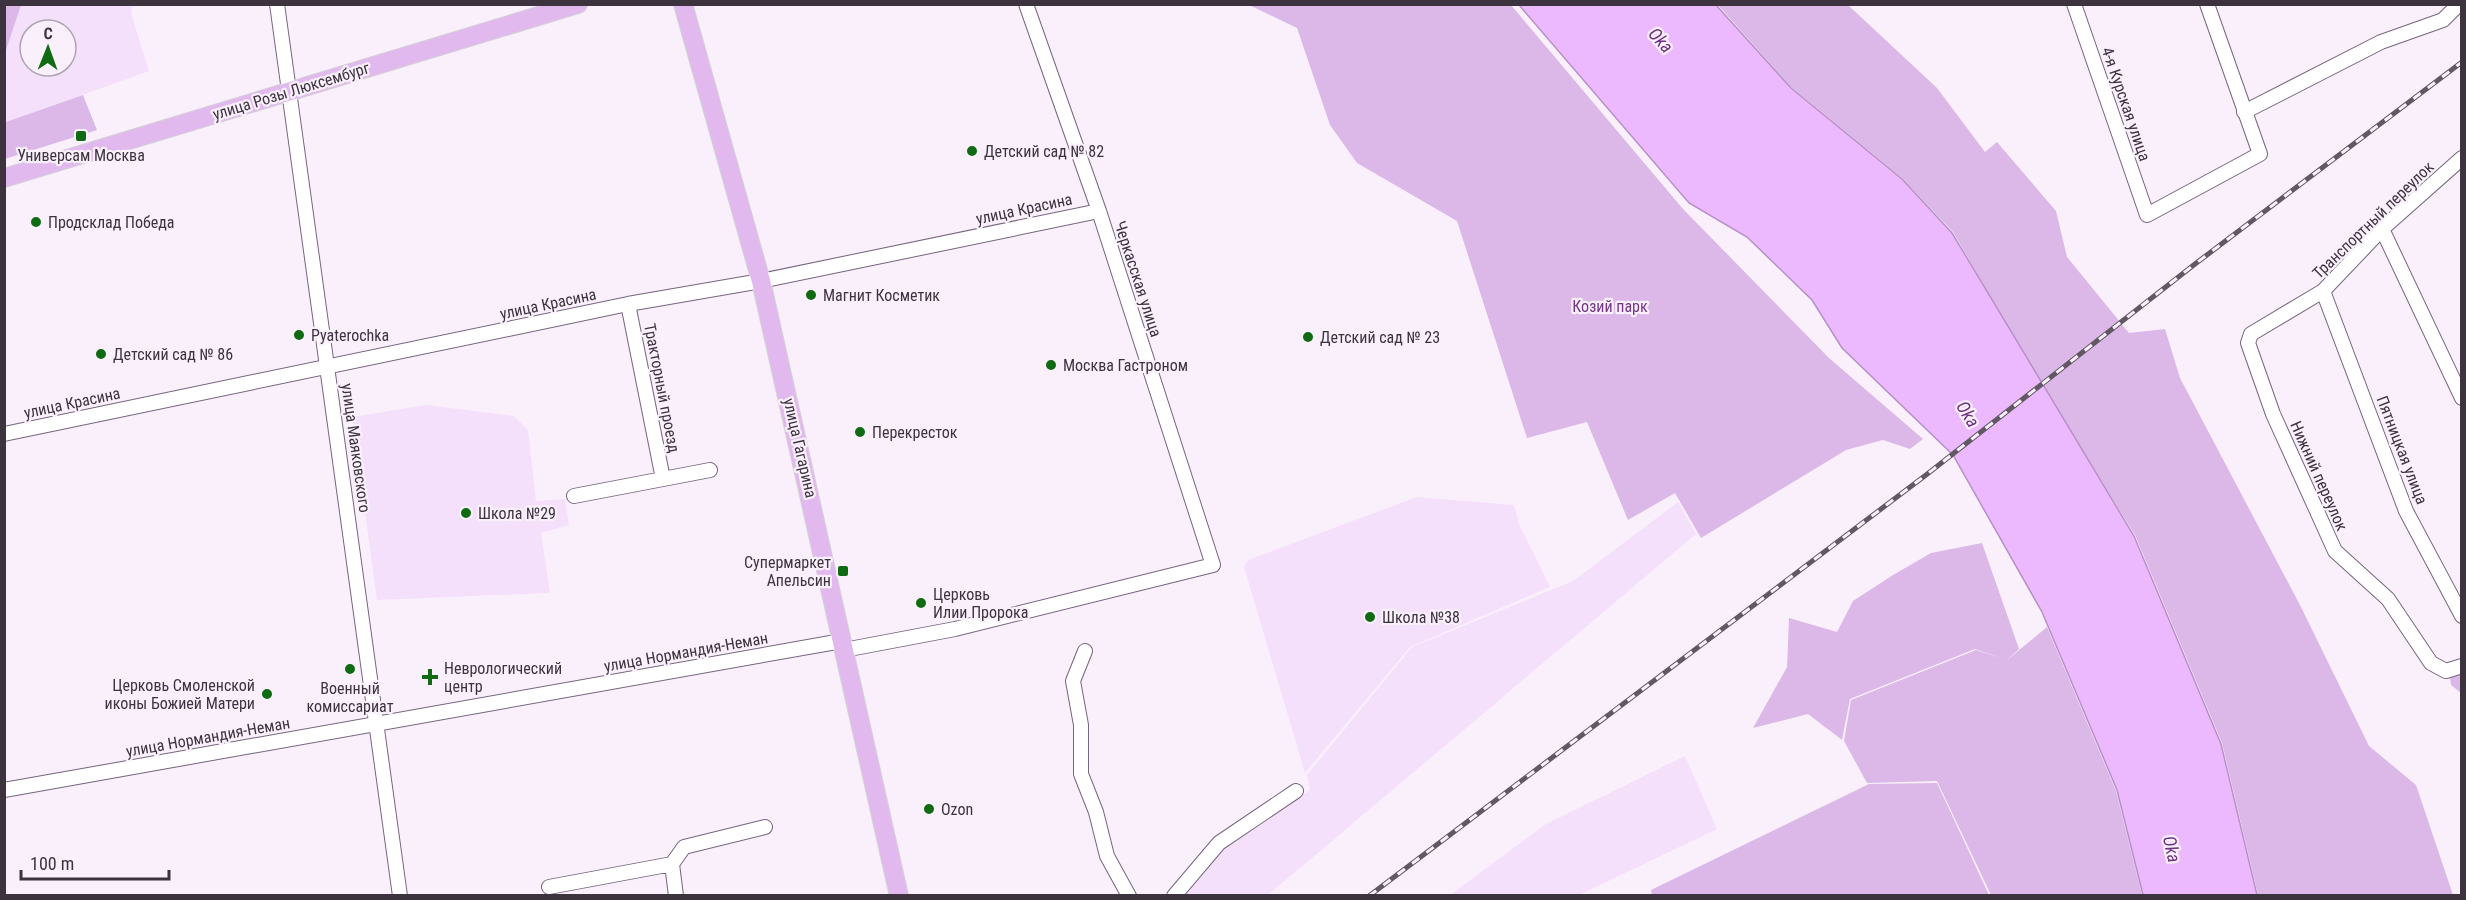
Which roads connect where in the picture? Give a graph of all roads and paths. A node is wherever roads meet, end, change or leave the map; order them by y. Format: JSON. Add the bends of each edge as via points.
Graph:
{"nodes":[{"id":1,"x":277,"y":4,"type":"edge"},
{"id":2,"x":578,"y":4,"type":"edge"},
{"id":3,"x":683,"y":4,"type":"edge"},
{"id":4,"x":1026,"y":4,"type":"edge"},
{"id":5,"x":2074,"y":4,"type":"edge"},
{"id":6,"x":2207,"y":4,"type":"edge"},
{"id":7,"x":2459,"y":4,"type":"edge"},
{"id":8,"x":290,"y":92,"type":"junction"},
{"id":9,"x":2244,"y":112,"type":"junction"},
{"id":10,"x":2462,"y":158,"type":"edge"},
{"id":11,"x":4,"y":178,"type":"edge"},
{"id":12,"x":1099,"y":211,"type":"junction"},
{"id":13,"x":2382,"y":229,"type":"junction"},
{"id":14,"x":761,"y":281,"type":"junction"},
{"id":15,"x":2323,"y":291,"type":"junction"},
{"id":16,"x":628,"y":304,"type":"junction"},
{"id":17,"x":2248,"y":343,"type":"joint"},
{"id":18,"x":328,"y":367,"type":"junction"},
{"id":19,"x":2462,"y":398,"type":"edge"},
{"id":20,"x":4,"y":434,"type":"edge"},
{"id":21,"x":710,"y":470,"type":"dead end"},
{"id":22,"x":663,"y":479,"type":"junction"},
{"id":23,"x":574,"y":496,"type":"dead end"},
{"id":24,"x":1213,"y":565,"type":"joint"},
{"id":25,"x":2462,"y":616,"type":"edge"},
{"id":26,"x":843,"y":646,"type":"junction"},
{"id":27,"x":1085,"y":651,"type":"dead end"},
{"id":28,"x":2462,"y":666,"type":"edge"},
{"id":29,"x":376,"y":724,"type":"junction"},
{"id":30,"x":4,"y":790,"type":"edge"},
{"id":31,"x":1296,"y":791,"type":"dead end"},
{"id":32,"x":765,"y":827,"type":"dead end"},
{"id":33,"x":672,"y":864,"type":"junction"},
{"id":34,"x":549,"y":887,"type":"dead end"},
{"id":35,"x":400,"y":896,"type":"edge"},
{"id":36,"x":676,"y":896,"type":"edge"},
{"id":37,"x":899,"y":896,"type":"edge"},
{"id":38,"x":1129,"y":896,"type":"edge"},
{"id":39,"x":1174,"y":896,"type":"edge"}],
"edges":[{"from":1,"to":8,"type":"street","name":"улица Маяковского"},
{"from":2,"to":8,"type":"main road","name":"улица Розы Люксембург"},
{"from":3,"to":14,"type":"main road","name":"улица Гагарина"},
{"from":4,"to":12,"type":"street","name":"Черкасская улица"},
{"from":5,"to":9,"type":"street","name":"4-я Курская улица","via":[[2147,215],[2260,154]]},
{"from":6,"to":9,"type":"street"},
{"from":7,"to":9,"type":"street","via":[[2443,20],[2382,42]]},
{"from":8,"to":11,"type":"main road","name":"улица Розы Люксембург"},
{"from":8,"to":18,"type":"street","name":"улица Маяковского"},
{"from":10,"to":13,"type":"street","name":"Транспортный переулок"},
{"from":12,"to":14,"type":"street","name":"улица Красина"},
{"from":12,"to":24,"type":"street","name":"Черкасская улица"},
{"from":13,"to":15,"type":"street","name":"Транспортный переулок"},
{"from":13,"to":19,"type":"street"},
{"from":14,"to":16,"type":"street","name":"улица Красина"},
{"from":14,"to":26,"type":"main road","name":"улица Гагарина"},
{"from":15,"to":17,"type":"street","name":"Транспортный переулок","via":[[2251,334]]},
{"from":15,"to":25,"type":"street","name":"Пятницкая улица","via":[[2406,511]]},
{"from":16,"to":18,"type":"street","name":"улица Красина"},
{"from":16,"to":22,"type":"street","name":"Тракторный проезд"},
{"from":17,"to":28,"type":"street","name":"Нижний переулок","via":[[2273,414],[2335,551],[2388,599],[2431,663],[2446,671]]},
{"from":18,"to":20,"type":"street","name":"улица Красина"},
{"from":18,"to":29,"type":"street","name":"улица Маяковского"},
{"from":21,"to":22,"type":"street","name":"Тракторный проезд"},
{"from":22,"to":23,"type":"street","name":"Тракторный проезд"},
{"from":24,"to":26,"type":"street","name":"улица Нормандия-Неман","via":[[955,629]]},
{"from":26,"to":29,"type":"street","name":"улица Нормандия-Неман"},
{"from":26,"to":37,"type":"main road","name":"улица Гагарина"},
{"from":27,"to":38,"type":"street","via":[[1073,681],[1082,725],[1081,774],[1107,856]]},
{"from":29,"to":30,"type":"street","name":"улица Нормандия-Неман"},
{"from":29,"to":35,"type":"street","name":"улица Маяковского"},
{"from":31,"to":39,"type":"street","via":[[1220,843]]},
{"from":32,"to":33,"type":"street","via":[[684,848]]},
{"from":33,"to":34,"type":"street"},
{"from":33,"to":36,"type":"street"}]}
